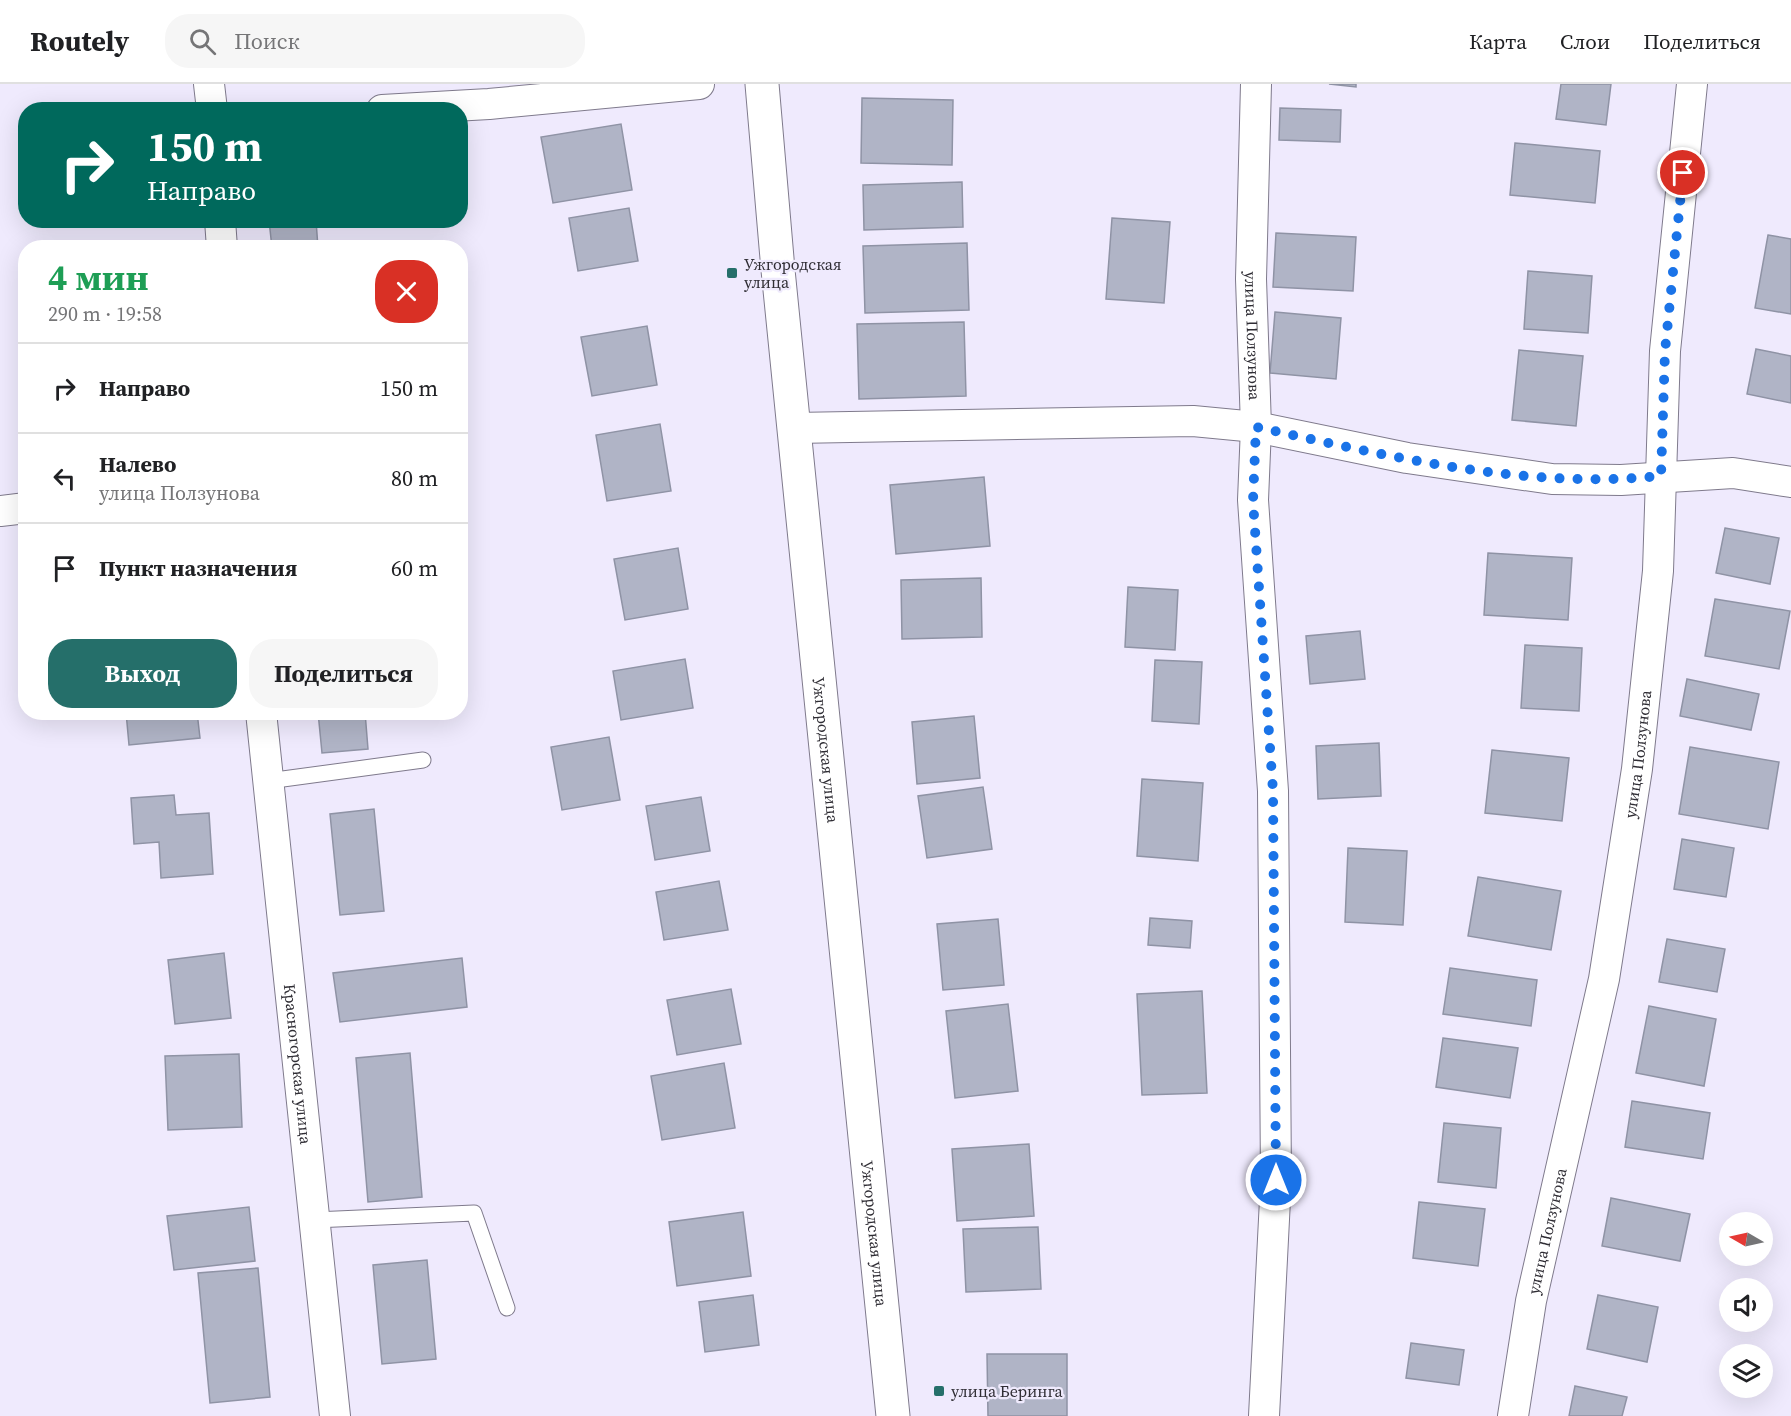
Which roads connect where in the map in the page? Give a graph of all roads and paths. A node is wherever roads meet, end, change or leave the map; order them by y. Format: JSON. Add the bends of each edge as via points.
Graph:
{"nodes":[{"id":1,"x":208,"y":84,"type":"edge"},
{"id":2,"x":699,"y":84,"type":"edge"},
{"id":3,"x":762,"y":84,"type":"edge"},
{"id":4,"x":1256,"y":84,"type":"edge"},
{"id":5,"x":1692,"y":84,"type":"edge"},
{"id":6,"x":211,"y":102,"type":"edge"},
{"id":7,"x":468,"y":105,"type":"edge"},
{"id":8,"x":1256,"y":427,"type":"junction"},
{"id":9,"x":794,"y":428,"type":"junction"},
{"id":10,"x":1661,"y":476,"type":"junction"},
{"id":11,"x":1791,"y":482,"type":"edge"},
{"id":12,"x":18,"y":509,"type":"edge"},
{"id":13,"x":0,"y":511,"type":"edge"},
{"id":14,"x":262,"y":720,"type":"edge"},
{"id":15,"x":423,"y":760,"type":"dead end"},
{"id":16,"x":268,"y":781,"type":"junction"},
{"id":17,"x":314,"y":1220,"type":"junction"},
{"id":18,"x":507,"y":1308,"type":"dead end"},
{"id":19,"x":335,"y":1416,"type":"edge"},
{"id":20,"x":893,"y":1416,"type":"edge"},
{"id":21,"x":1264,"y":1416,"type":"edge"},
{"id":22,"x":1513,"y":1416,"type":"edge"}],
"edges":[{"from":1,"to":6,"type":"street"},
{"from":2,"to":7,"type":"street"},
{"from":3,"to":9,"type":"main road","name":"Ужгородская улица"},
{"from":4,"to":8,"type":"street","name":"улица Ползунова","via":[[1251,279]]},
{"from":5,"to":10,"type":"street","name":"улица Ползунова","via":[[1665,351]]},
{"from":8,"to":9,"type":"street","via":[[1193,421]]},
{"from":8,"to":10,"type":"street","via":[[1407,458],[1552,479]]},
{"from":8,"to":21,"type":"street","name":"улица Ползунова","via":[[1253,501],[1273,803],[1276,1180]]},
{"from":9,"to":20,"type":"main road","name":"Ужгородская улица"},
{"from":10,"to":11,"type":"street","via":[[1733,473]]},
{"from":10,"to":22,"type":"street","name":"улица Ползунова","via":[[1658,571],[1637,769],[1604,979],[1531,1301]]},
{"from":12,"to":13,"type":"street"},
{"from":14,"to":16,"type":"street","name":"Красногорская улица"},
{"from":15,"to":16,"type":"lane"},
{"from":16,"to":17,"type":"street","name":"Красногорская улица"},
{"from":17,"to":18,"type":"lane","via":[[474,1213]]},
{"from":17,"to":19,"type":"street","name":"Красногорская улица"}]}
